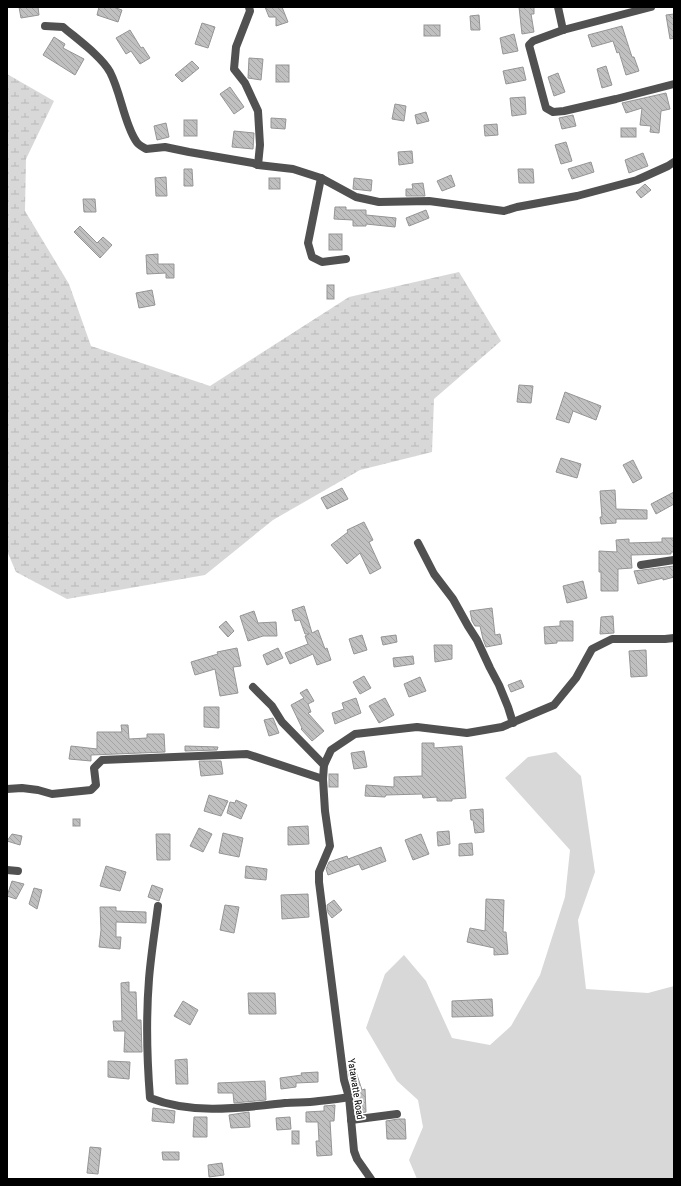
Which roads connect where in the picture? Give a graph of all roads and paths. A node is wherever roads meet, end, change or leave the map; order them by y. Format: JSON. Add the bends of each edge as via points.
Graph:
{"nodes":[{"id":1,"x":249,"y":7,"type":"edge"},
{"id":2,"x":558,"y":7,"type":"edge"},
{"id":3,"x":651,"y":7,"type":"edge"},
{"id":4,"x":45,"y":26,"type":"dead end"},
{"id":5,"x":563,"y":30,"type":"junction"},
{"id":6,"x":674,"y":84,"type":"edge"},
{"id":7,"x":674,"y":162,"type":"edge"},
{"id":8,"x":258,"y":165,"type":"junction"},
{"id":9,"x":320,"y":178,"type":"junction"},
{"id":10,"x":346,"y":260,"type":"dead end"},
{"id":11,"x":418,"y":543,"type":"dead end"},
{"id":12,"x":674,"y":560,"type":"edge"},
{"id":13,"x":640,"y":565,"type":"dead end"},
{"id":14,"x":674,"y":638,"type":"edge"},
{"id":15,"x":253,"y":687,"type":"dead end"},
{"id":16,"x":513,"y":723,"type":"junction"},
{"id":17,"x":324,"y":765,"type":"junction"},
{"id":18,"x":323,"y":779,"type":"junction"},
{"id":19,"x":7,"y":789,"type":"edge"},
{"id":20,"x":7,"y":870,"type":"edge"},
{"id":21,"x":18,"y":871,"type":"dead end"},
{"id":22,"x":158,"y":906,"type":"dead end"},
{"id":23,"x":349,"y":1097,"type":"junction"},
{"id":24,"x":397,"y":1114,"type":"dead end"},
{"id":25,"x":351,"y":1120,"type":"junction"},
{"id":26,"x":371,"y":1179,"type":"edge"}],
"edges":[{"from":1,"to":8,"type":"street","via":[[250,12],[236,47],[234,69],[245,83],[258,111]]},
{"from":2,"to":5,"type":"street"},
{"from":3,"to":5,"type":"street"},
{"from":4,"to":8,"type":"street","via":[[64,27],[109,70],[130,129],[137,143],[146,149],[165,146]]},
{"from":5,"to":6,"type":"street","via":[[533,41],[529,45],[546,108],[553,112],[602,103]]},
{"from":7,"to":9,"type":"street","via":[[637,180],[504,211],[429,201],[378,202],[356,197]]},
{"from":8,"to":9,"type":"street","via":[[293,169]]},
{"from":9,"to":10,"type":"street","via":[[308,243],[312,257],[322,262]]},
{"from":11,"to":16,"type":"street","via":[[434,574],[453,599],[477,640],[499,685]]},
{"from":12,"to":13,"type":"street"},
{"from":14,"to":16,"type":"street","via":[[612,639],[592,650],[576,678],[554,706]]},
{"from":15,"to":17,"type":"street","via":[[272,706],[282,722]]},
{"from":16,"to":17,"type":"street","via":[[467,733],[417,727],[355,734],[331,750]]},
{"from":17,"to":18,"type":"street","name":"Yatawatte Road"},
{"from":18,"to":19,"type":"street","via":[[247,754],[102,760],[94,768],[96,785],[91,790],[52,794],[27,788]]},
{"from":18,"to":23,"type":"street","name":"Yatawatte Road","via":[[330,846],[319,872],[319,882],[339,1045]]},
{"from":20,"to":21,"type":"street"},
{"from":22,"to":23,"type":"street","via":[[148,999],[150,1098],[165,1104],[231,1109]]},
{"from":23,"to":25,"type":"street","name":"Yatawatte Road"},
{"from":24,"to":25,"type":"street"},
{"from":25,"to":26,"type":"street","name":"Yatawatte Road","via":[[354,1151]]}]}
